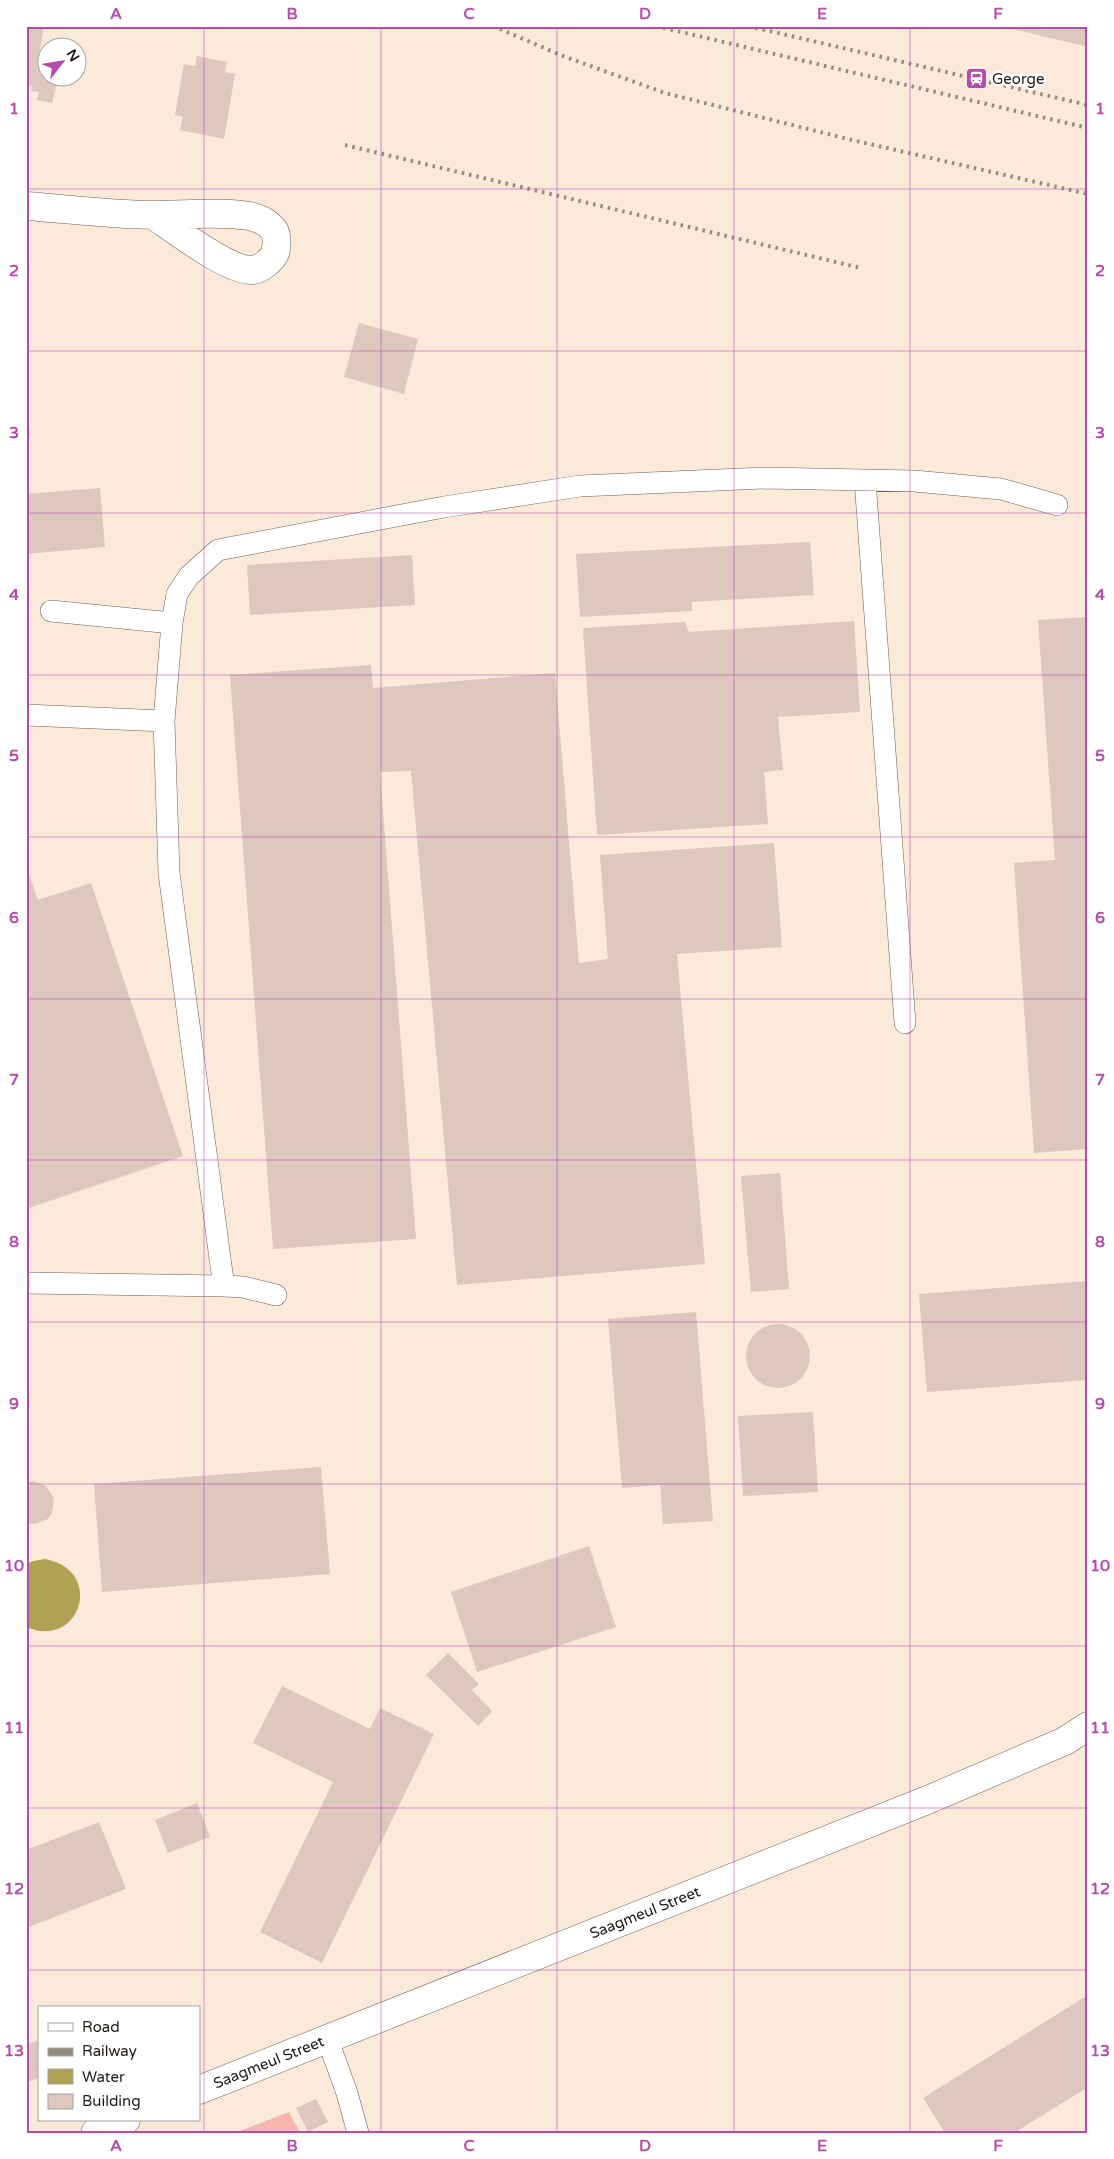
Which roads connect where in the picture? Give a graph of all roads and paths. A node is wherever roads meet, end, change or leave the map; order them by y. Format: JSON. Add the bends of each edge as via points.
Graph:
{"nodes":[{"id":1,"x":26,"y":206,"type":"edge"},
{"id":2,"x":153,"y":215,"type":"dead end"},
{"id":3,"x":865,"y":480,"type":"junction"},
{"id":4,"x":1057,"y":505,"type":"dead end"},
{"id":5,"x":51,"y":611,"type":"dead end"},
{"id":6,"x":172,"y":623,"type":"junction"},
{"id":7,"x":26,"y":715,"type":"edge"},
{"id":8,"x":164,"y":721,"type":"junction"},
{"id":9,"x":905,"y":1023,"type":"dead end"},
{"id":10,"x":26,"y":1283,"type":"edge"},
{"id":11,"x":224,"y":1286,"type":"junction"},
{"id":12,"x":276,"y":1295,"type":"dead end"},
{"id":13,"x":1088,"y":1726,"type":"edge"},
{"id":14,"x":327,"y":2038,"type":"junction"},
{"id":15,"x":200,"y":2090,"type":"edge"},
{"id":16,"x":121,"y":2122,"type":"edge"},
{"id":17,"x":95,"y":2133,"type":"edge"},
{"id":18,"x":358,"y":2133,"type":"edge"}],
"edges":[{"from":1,"to":2,"type":"street"},
{"from":3,"to":4,"type":"lane","via":[[1001,489]]},
{"from":3,"to":6,"type":"lane","via":[[766,478],[580,486],[444,507],[218,550],[189,576],[177,594]]},
{"from":3,"to":9,"type":"lane"},
{"from":5,"to":6,"type":"lane"},
{"from":6,"to":8,"type":"lane"},
{"from":7,"to":8,"type":"lane"},
{"from":8,"to":11,"type":"lane","via":[[169,874]]},
{"from":10,"to":11,"type":"lane"},
{"from":11,"to":12,"type":"lane"},
{"from":13,"to":14,"type":"street","name":"Saagmeul Street","via":[[1065,1740],[930,1799]]},
{"from":14,"to":15,"type":"street","name":"Saagmeul Street"},
{"from":14,"to":18,"type":"lane"},
{"from":16,"to":17,"type":"street"}]}
